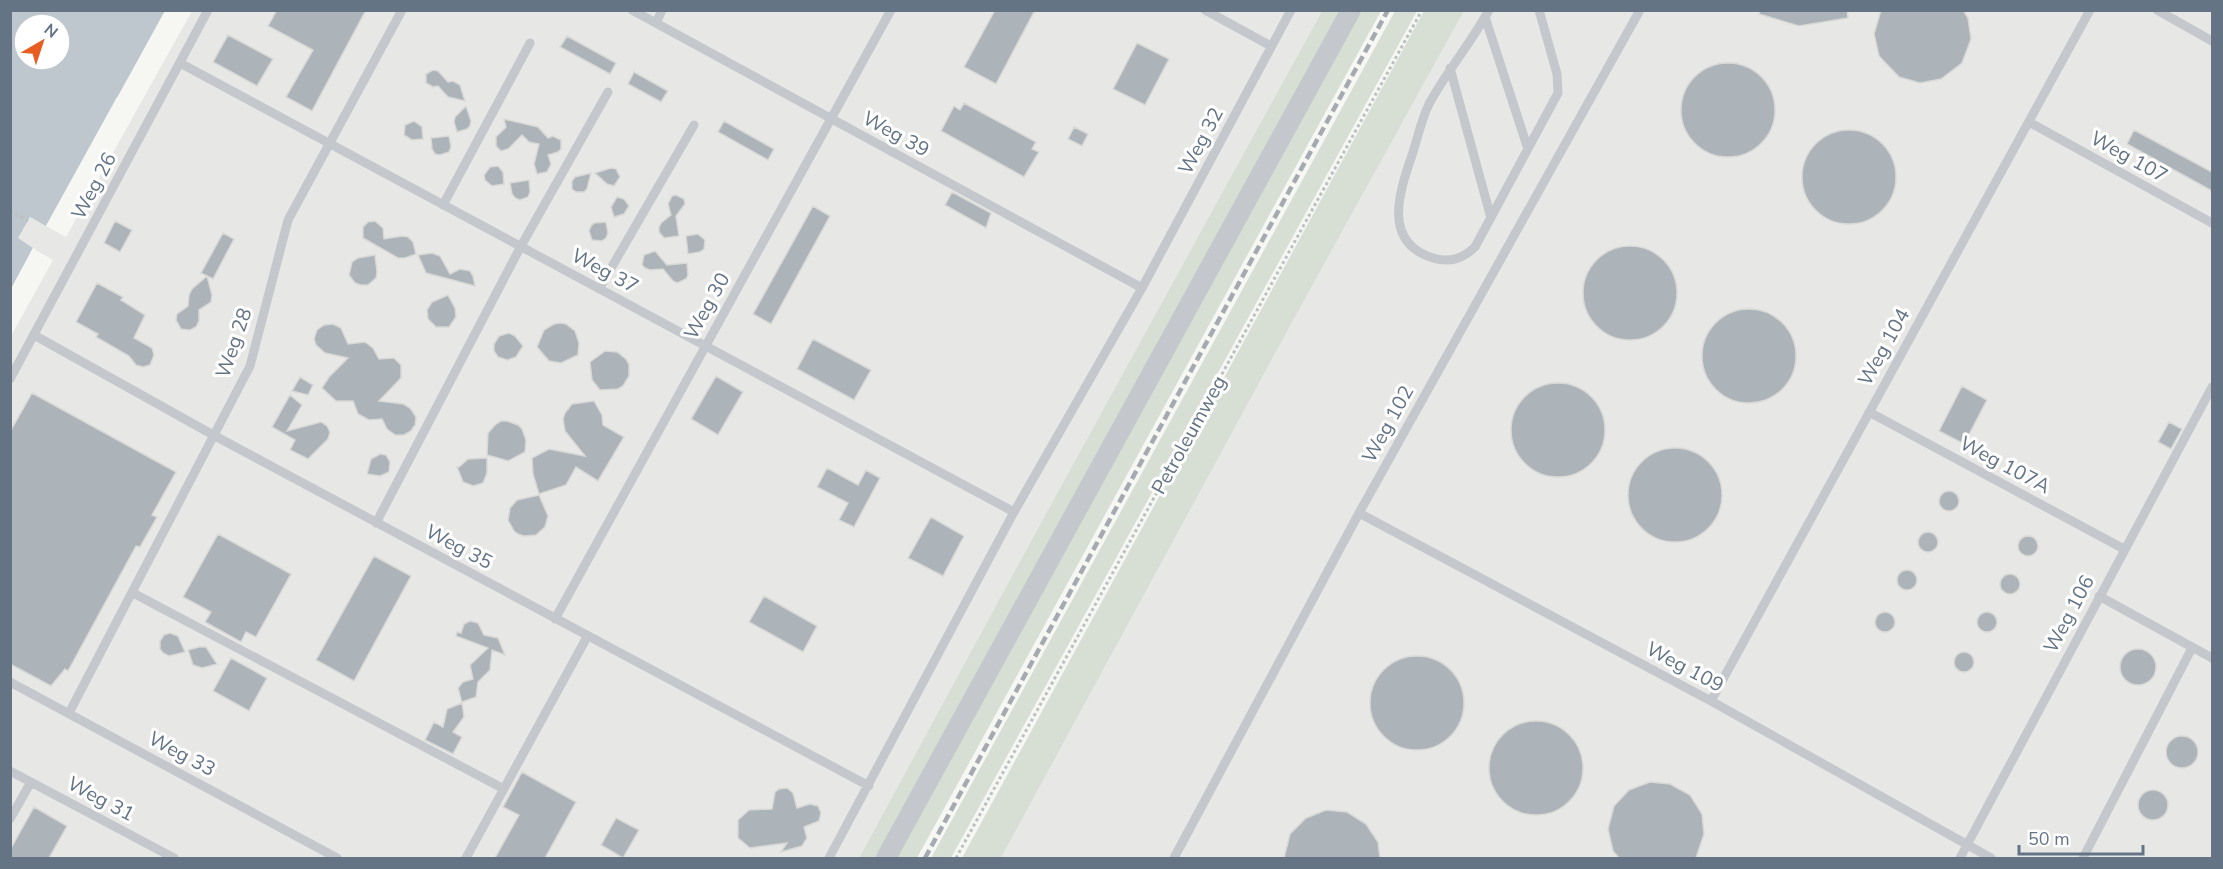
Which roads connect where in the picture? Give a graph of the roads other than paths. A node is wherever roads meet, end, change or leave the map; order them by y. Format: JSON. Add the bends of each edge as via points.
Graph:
{"nodes":[{"id":1,"x":208,"y":10,"type":"edge"},
{"id":2,"x":402,"y":10,"type":"edge"},
{"id":3,"x":632,"y":10,"type":"edge"},
{"id":4,"x":662,"y":10,"type":"edge"},
{"id":5,"x":891,"y":10,"type":"edge"},
{"id":6,"x":1205,"y":10,"type":"edge"},
{"id":7,"x":1291,"y":10,"type":"edge"},
{"id":8,"x":1351,"y":10,"type":"edge"},
{"id":9,"x":1539,"y":10,"type":"edge"},
{"id":10,"x":1640,"y":10,"type":"edge"},
{"id":11,"x":2090,"y":10,"type":"edge"},
{"id":12,"x":2157,"y":10,"type":"edge"},
{"id":13,"x":1487,"y":14,"type":"edge"},
{"id":14,"x":656,"y":23,"type":"junction"},
{"id":15,"x":2212,"y":41,"type":"edge"},
{"id":16,"x":530,"y":43,"type":"dead end"},
{"id":17,"x":1271,"y":46,"type":"junction"},
{"id":18,"x":180,"y":63,"type":"junction"},
{"id":19,"x":1450,"y":68,"type":"junction"},
{"id":20,"x":608,"y":92,"type":"dead end"},
{"id":21,"x":831,"y":119,"type":"junction"},
{"id":22,"x":2028,"y":122,"type":"junction"},
{"id":23,"x":694,"y":125,"type":"dead end"},
{"id":24,"x":328,"y":143,"type":"junction"},
{"id":25,"x":1528,"y":149,"type":"junction"},
{"id":26,"x":443,"y":205,"type":"junction"},
{"id":27,"x":1491,"y":218,"type":"junction"},
{"id":28,"x":2212,"y":224,"type":"edge"},
{"id":29,"x":521,"y":246,"type":"junction"},
{"id":30,"x":1142,"y":288,"type":"junction"},
{"id":31,"x":599,"y":289,"type":"junction"},
{"id":32,"x":34,"y":335,"type":"junction"},
{"id":33,"x":706,"y":346,"type":"junction"},
{"id":34,"x":10,"y":379,"type":"edge"},
{"id":35,"x":2212,"y":387,"type":"edge"},
{"id":36,"x":1869,"y":412,"type":"junction"},
{"id":37,"x":215,"y":436,"type":"junction"},
{"id":38,"x":1014,"y":512,"type":"junction"},
{"id":39,"x":1359,"y":513,"type":"junction"},
{"id":40,"x":376,"y":523,"type":"junction"},
{"id":41,"x":2124,"y":549,"type":"junction"},
{"id":42,"x":132,"y":593,"type":"junction"},
{"id":43,"x":2099,"y":596,"type":"junction"},
{"id":44,"x":555,"y":619,"type":"junction"},
{"id":45,"x":587,"y":637,"type":"junction"},
{"id":46,"x":2192,"y":648,"type":"junction"},
{"id":47,"x":2212,"y":658,"type":"edge"},
{"id":48,"x":10,"y":681,"type":"edge"},
{"id":49,"x":1711,"y":701,"type":"junction"},
{"id":50,"x":69,"y":713,"type":"junction"},
{"id":51,"x":10,"y":771,"type":"edge"},
{"id":52,"x":31,"y":782,"type":"junction"},
{"id":53,"x":869,"y":786,"type":"junction"},
{"id":54,"x":504,"y":789,"type":"junction"},
{"id":55,"x":10,"y":819,"type":"edge"},
{"id":56,"x":1967,"y":845,"type":"junction"},
{"id":57,"x":174,"y":858,"type":"edge"},
{"id":58,"x":337,"y":858,"type":"edge"},
{"id":59,"x":466,"y":858,"type":"edge"},
{"id":60,"x":830,"y":858,"type":"edge"},
{"id":61,"x":886,"y":858,"type":"edge"},
{"id":62,"x":1173,"y":858,"type":"edge"},
{"id":63,"x":1960,"y":858,"type":"edge"},
{"id":64,"x":1991,"y":858,"type":"edge"},
{"id":65,"x":2083,"y":858,"type":"edge"}],
"edges":[{"from":1,"to":18,"type":"lane","name":"Weg 26"},
{"from":2,"to":24,"type":"lane","name":"Weg 28"},
{"from":3,"to":14,"type":"lane","name":"Weg 39"},
{"from":4,"to":14,"type":"lane"},
{"from":5,"to":21,"type":"lane","name":"Weg 30"},
{"from":6,"to":17,"type":"lane"},
{"from":7,"to":17,"type":"lane","name":"Weg 32"},
{"from":8,"to":61,"type":"street"},
{"from":9,"to":25,"type":"lane","via":[[1557,74],[1558,93]]},
{"from":10,"to":39,"type":"lane","name":"Weg 102"},
{"from":11,"to":22,"type":"lane","name":"Weg 104"},
{"from":12,"to":15,"type":"lane"},
{"from":13,"to":19,"type":"lane"},
{"from":13,"to":25,"type":"lane"},
{"from":14,"to":21,"type":"lane","name":"Weg 39"},
{"from":16,"to":26,"type":"lane"},
{"from":17,"to":30,"type":"lane","name":"Weg 32"},
{"from":18,"to":24,"type":"lane","name":"Weg 37"},
{"from":18,"to":32,"type":"lane","name":"Weg 26"},
{"from":19,"to":27,"type":"lane"},
{"from":19,"to":27,"type":"lane","via":[[1428,107],[1397,216],[1408,242],[1425,255],[1445,260],[1466,256]]},
{"from":20,"to":29,"type":"lane"},
{"from":21,"to":30,"type":"lane","name":"Weg 39"},
{"from":21,"to":33,"type":"lane","name":"Weg 30"},
{"from":22,"to":28,"type":"lane","name":"Weg 107"},
{"from":22,"to":36,"type":"lane","name":"Weg 104"},
{"from":23,"to":31,"type":"lane"},
{"from":24,"to":26,"type":"lane","name":"Weg 37"},
{"from":24,"to":37,"type":"lane","name":"Weg 28","via":[[288,220],[250,366]]},
{"from":25,"to":27,"type":"lane"},
{"from":26,"to":29,"type":"lane","name":"Weg 37"},
{"from":29,"to":31,"type":"lane","name":"Weg 37"},
{"from":29,"to":40,"type":"lane"},
{"from":30,"to":38,"type":"lane","name":"Weg 32"},
{"from":31,"to":33,"type":"lane","name":"Weg 37"},
{"from":32,"to":34,"type":"lane","name":"Weg 26"},
{"from":32,"to":37,"type":"lane","name":"Weg 35"},
{"from":33,"to":38,"type":"lane","name":"Weg 37"},
{"from":33,"to":44,"type":"lane","name":"Weg 30"},
{"from":35,"to":41,"type":"lane","name":"Weg 106"},
{"from":36,"to":41,"type":"lane","name":"Weg 107A"},
{"from":36,"to":49,"type":"lane","name":"Weg 104"},
{"from":37,"to":40,"type":"lane","name":"Weg 35"},
{"from":37,"to":42,"type":"lane","name":"Weg 28"},
{"from":38,"to":53,"type":"lane","name":"Weg 32"},
{"from":39,"to":49,"type":"lane","name":"Weg 109"},
{"from":39,"to":62,"type":"lane","name":"Weg 102"},
{"from":40,"to":44,"type":"lane","name":"Weg 35"},
{"from":41,"to":43,"type":"lane","name":"Weg 106"},
{"from":42,"to":50,"type":"lane","name":"Weg 28"},
{"from":42,"to":54,"type":"lane"},
{"from":43,"to":46,"type":"lane"},
{"from":43,"to":56,"type":"lane","name":"Weg 106"},
{"from":44,"to":45,"type":"lane","name":"Weg 35"},
{"from":45,"to":53,"type":"lane","name":"Weg 35"},
{"from":45,"to":54,"type":"lane"},
{"from":46,"to":47,"type":"lane"},
{"from":46,"to":65,"type":"lane"},
{"from":48,"to":50,"type":"lane","name":"Weg 33"},
{"from":49,"to":56,"type":"lane","name":"Weg 109"},
{"from":50,"to":58,"type":"lane","name":"Weg 33"},
{"from":51,"to":52,"type":"lane","name":"Weg 31"},
{"from":52,"to":55,"type":"lane"},
{"from":52,"to":57,"type":"lane","name":"Weg 31"},
{"from":53,"to":60,"type":"lane","name":"Weg 32"},
{"from":54,"to":59,"type":"lane"},
{"from":56,"to":63,"type":"lane","name":"Weg 106"},
{"from":56,"to":64,"type":"lane","name":"Weg 109"}]}
